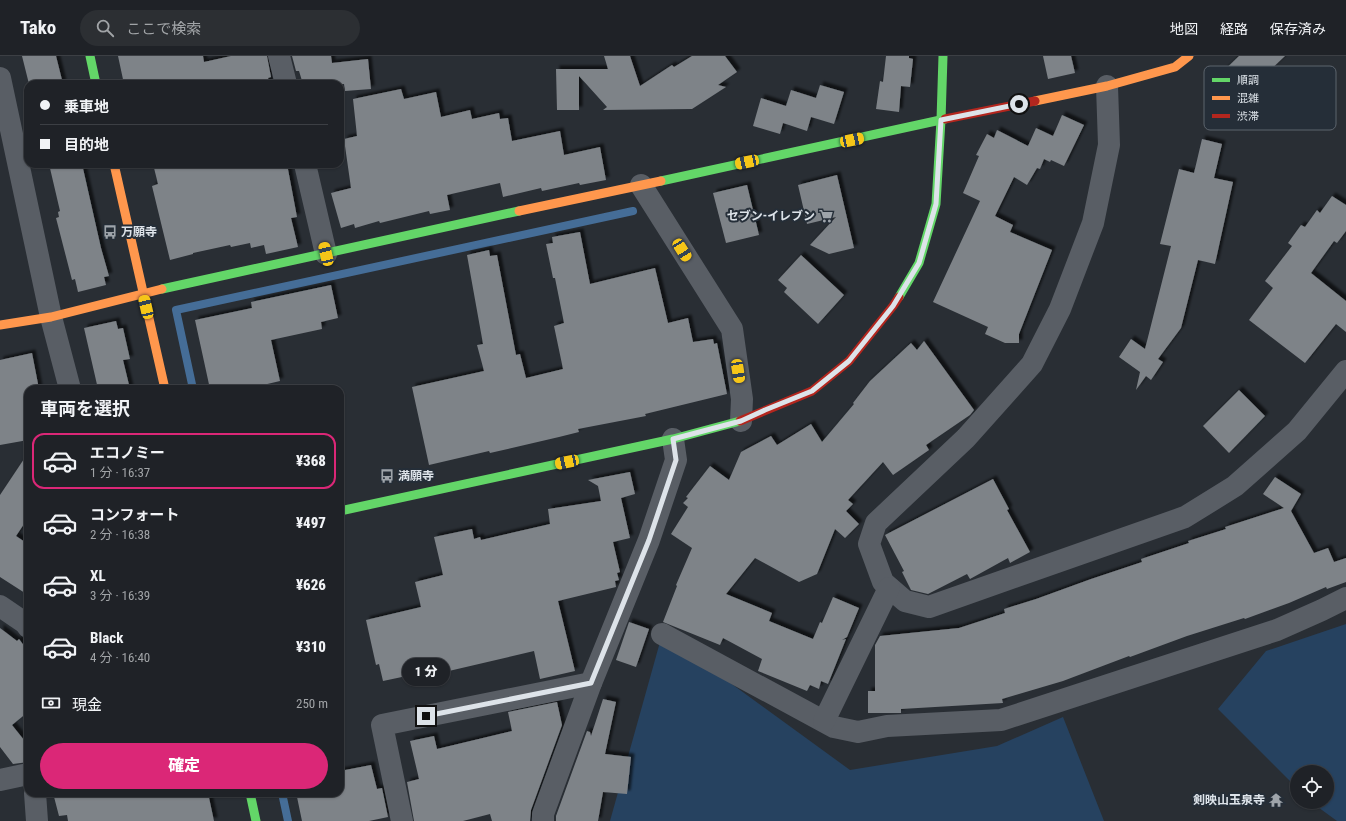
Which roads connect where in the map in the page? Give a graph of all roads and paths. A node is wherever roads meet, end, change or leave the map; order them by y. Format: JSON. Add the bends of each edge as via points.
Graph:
{"nodes":[{"id":1,"x":90,"y":56,"type":"edge"},
{"id":2,"x":279,"y":56,"type":"edge"},
{"id":3,"x":943,"y":56,"type":"edge"},
{"id":4,"x":1189,"y":56,"type":"edge"},
{"id":5,"x":0,"y":78,"type":"edge"},
{"id":6,"x":95,"y":80,"type":"edge"},
{"id":7,"x":285,"y":80,"type":"edge"},
{"id":8,"x":1107,"y":86,"type":"junction"},
{"id":9,"x":941,"y":120,"type":"junction"},
{"id":10,"x":115,"y":168,"type":"edge"},
{"id":11,"x":306,"y":168,"type":"edge"},
{"id":12,"x":641,"y":185,"type":"junction"},
{"id":13,"x":326,"y":254,"type":"junction"},
{"id":14,"x":143,"y":293,"type":"junction"},
{"id":15,"x":51,"y":317,"type":"junction"},
{"id":16,"x":0,"y":325,"type":"edge"},
{"id":17,"x":1346,"y":371,"type":"edge"},
{"id":18,"x":69,"y":385,"type":"edge"},
{"id":19,"x":164,"y":385,"type":"edge"},
{"id":20,"x":741,"y":421,"type":"junction"},
{"id":21,"x":673,"y":439,"type":"junction"},
{"id":22,"x":344,"y":510,"type":"edge"},
{"id":23,"x":889,"y":588,"type":"junction"},
{"id":24,"x":1346,"y":598,"type":"edge"},
{"id":25,"x":0,"y":606,"type":"edge"},
{"id":26,"x":24,"y":621,"type":"edge"},
{"id":27,"x":662,"y":634,"type":"dead end"},
{"id":28,"x":591,"y":683,"type":"junction"},
{"id":29,"x":824,"y":721,"type":"junction"},
{"id":30,"x":24,"y":775,"type":"edge"},
{"id":31,"x":0,"y":780,"type":"edge"},
{"id":32,"x":35,"y":797,"type":"edge"},
{"id":33,"x":251,"y":797,"type":"edge"},
{"id":34,"x":37,"y":821,"type":"edge"},
{"id":35,"x":256,"y":821,"type":"edge"},
{"id":36,"x":402,"y":821,"type":"edge"},
{"id":37,"x":543,"y":821,"type":"edge"}],
"edges":[{"from":1,"to":6,"type":"street"},
{"from":2,"to":7,"type":"street"},
{"from":3,"to":9,"type":"street"},
{"from":4,"to":8,"type":"street","via":[[1175,67]]},
{"from":5,"to":15,"type":"street"},
{"from":8,"to":9,"type":"street"},
{"from":8,"to":23,"type":"street","via":[[1109,145],[1093,223],[1060,309],[1032,364],[966,438],[876,522],[869,544],[882,582]]},
{"from":9,"to":12,"type":"street"},
{"from":9,"to":20,"type":"street","via":[[936,204],[919,263],[893,306],[849,361],[812,391]]},
{"from":10,"to":14,"type":"street"},
{"from":11,"to":13,"type":"street"},
{"from":12,"to":13,"type":"street"},
{"from":12,"to":20,"type":"street","via":[[732,329],[742,399]]},
{"from":13,"to":14,"type":"street"},
{"from":14,"to":15,"type":"street"},
{"from":14,"to":19,"type":"street"},
{"from":15,"to":16,"type":"street"},
{"from":15,"to":18,"type":"street"},
{"from":17,"to":23,"type":"street","via":[[1297,431],[1235,486],[1185,517],[929,607],[905,601]]},
{"from":20,"to":21,"type":"street"},
{"from":21,"to":22,"type":"street"},
{"from":21,"to":28,"type":"street","via":[[676,460],[649,540]]},
{"from":23,"to":29,"type":"street"},
{"from":24,"to":29,"type":"street","via":[[1277,630],[1001,720],[888,726],[858,732],[834,727]]},
{"from":25,"to":26,"type":"street"},
{"from":27,"to":29,"type":"street"},
{"from":28,"to":36,"type":"street","via":[[382,725]]},
{"from":28,"to":37,"type":"street","via":[[543,814]]},
{"from":30,"to":31,"type":"street"},
{"from":32,"to":34,"type":"street"},
{"from":33,"to":35,"type":"street"}]}
